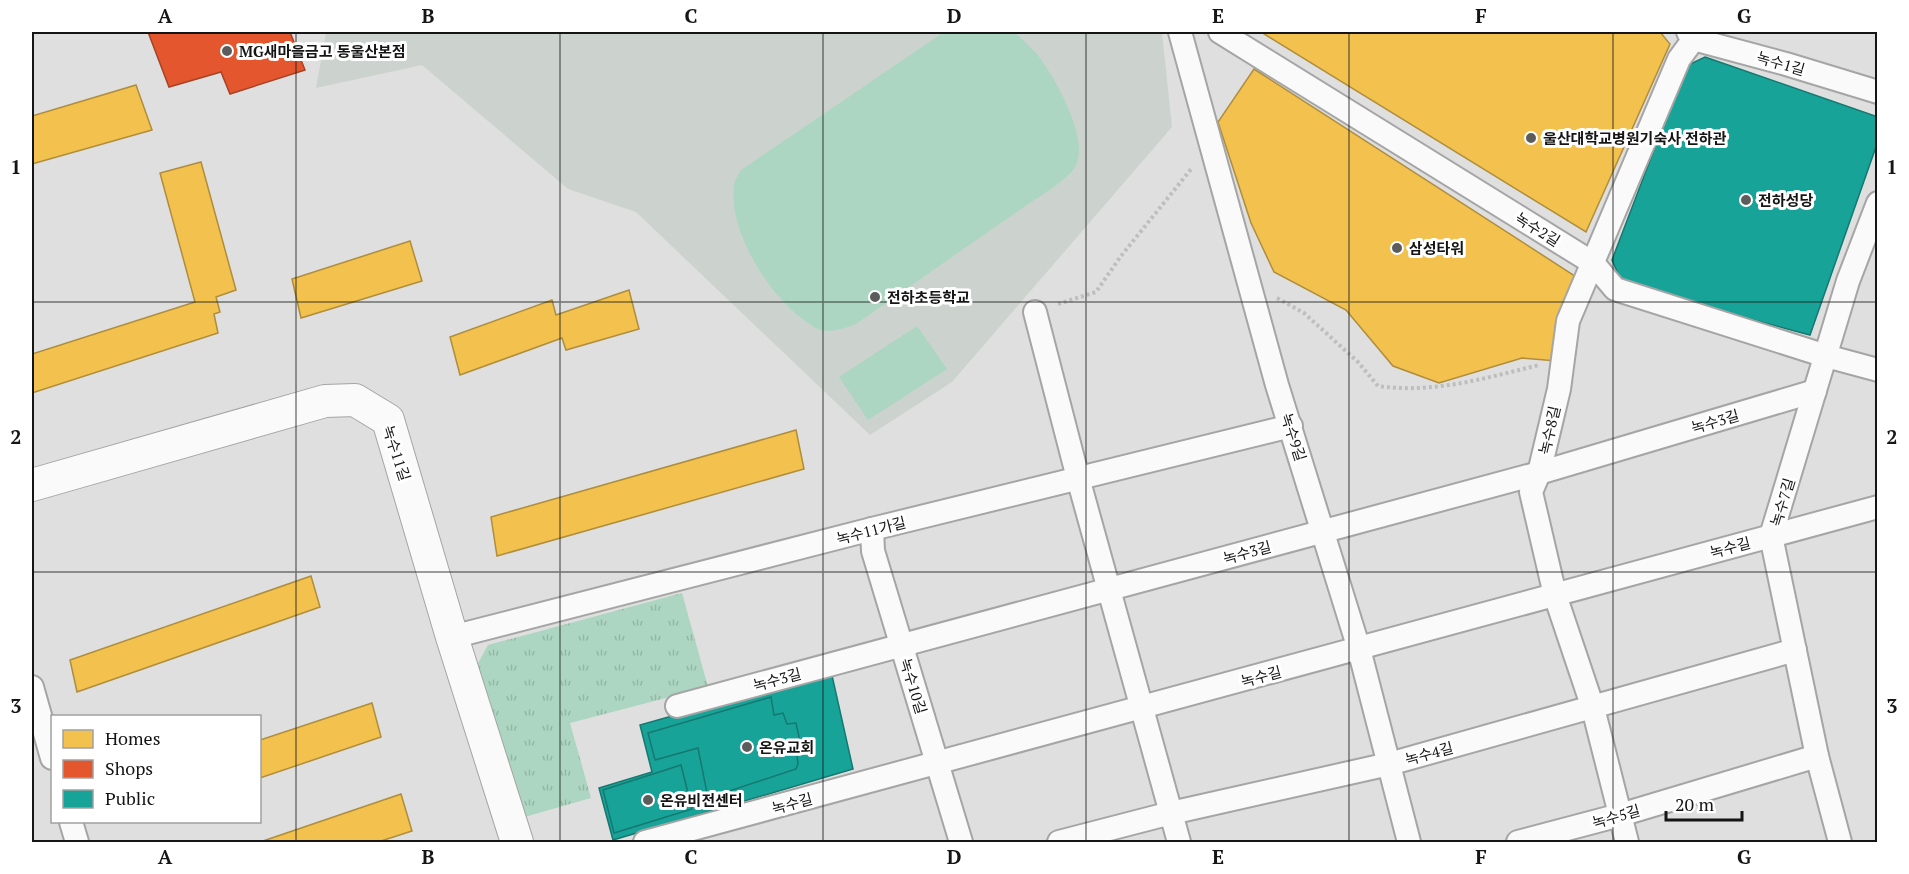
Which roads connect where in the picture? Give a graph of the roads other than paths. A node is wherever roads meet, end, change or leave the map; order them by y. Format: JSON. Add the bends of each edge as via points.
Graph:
{"nodes":[{"id":1,"x":1180,"y":32,"type":"edge"},
{"id":2,"x":1220,"y":32,"type":"edge"},
{"id":3,"x":1693,"y":34,"type":"edge"},
{"id":4,"x":1878,"y":92,"type":"edge"},
{"id":5,"x":1878,"y":203,"type":"edge"},
{"id":6,"x":1872,"y":233,"type":"edge"},
{"id":7,"x":1593,"y":263,"type":"junction"},
{"id":8,"x":1035,"y":312,"type":"road end"},
{"id":9,"x":1826,"y":356,"type":"junction"},
{"id":10,"x":1878,"y":370,"type":"edge"},
{"id":11,"x":1815,"y":391,"type":"junction"},
{"id":12,"x":1291,"y":426,"type":"junction"},
{"id":13,"x":1539,"y":473,"type":"junction"},
{"id":14,"x":1078,"y":478,"type":"junction"},
{"id":15,"x":32,"y":485,"type":"edge"},
{"id":16,"x":1878,"y":507,"type":"edge"},
{"id":17,"x":872,"y":529,"type":"junction"},
{"id":18,"x":1324,"y":531,"type":"junction"},
{"id":19,"x":1772,"y":536,"type":"junction"},
{"id":20,"x":1108,"y":589,"type":"junction"},
{"id":21,"x":1555,"y":595,"type":"junction"},
{"id":22,"x":452,"y":637,"type":"junction"},
{"id":23,"x":902,"y":645,"type":"junction"},
{"id":24,"x":1359,"y":649,"type":"junction"},
{"id":25,"x":1795,"y":650,"type":"junction"},
{"id":26,"x":32,"y":687,"type":"edge"},
{"id":27,"x":677,"y":706,"type":"dead end"},
{"id":28,"x":1593,"y":708,"type":"junction"},
{"id":29,"x":1141,"y":709,"type":"junction"},
{"id":30,"x":51,"y":754,"type":"edge"},
{"id":31,"x":1817,"y":756,"type":"junction"},
{"id":32,"x":938,"y":763,"type":"junction"},
{"id":33,"x":1389,"y":764,"type":"junction"},
{"id":34,"x":1171,"y":813,"type":"junction"},
{"id":35,"x":1620,"y":816,"type":"junction"},
{"id":36,"x":71,"y":823,"type":"edge"},
{"id":37,"x":77,"y":843,"type":"edge"},
{"id":38,"x":517,"y":843,"type":"edge"},
{"id":39,"x":645,"y":843,"type":"edge"},
{"id":40,"x":961,"y":843,"type":"edge"},
{"id":41,"x":1059,"y":843,"type":"edge"},
{"id":42,"x":1179,"y":843,"type":"edge"},
{"id":43,"x":1409,"y":843,"type":"edge"},
{"id":44,"x":1518,"y":843,"type":"edge"},
{"id":45,"x":1627,"y":843,"type":"edge"},
{"id":46,"x":1840,"y":843,"type":"edge"}],
"edges":[{"from":1,"to":12,"type":"street","name":"녹수9길"},
{"from":2,"to":7,"type":"street","name":"녹수2길"},
{"from":3,"to":4,"type":"street","name":"녹수1길"},
{"from":3,"to":7,"type":"street","name":"녹수8길"},
{"from":5,"to":6,"type":"street","name":"녹수7길"},
{"from":6,"to":9,"type":"street","name":"녹수7길","via":[[1848,280]]},
{"from":7,"to":9,"type":"street","name":"녹수2길","via":[[1615,289]]},
{"from":7,"to":13,"type":"street","name":"녹수8길","via":[[1568,321],[1562,370]]},
{"from":8,"to":14,"type":"street"},
{"from":9,"to":10,"type":"street","name":"녹수2길"},
{"from":9,"to":11,"type":"street","name":"녹수7길"},
{"from":11,"to":13,"type":"street","name":"녹수3길"},
{"from":11,"to":19,"type":"street","name":"녹수7길"},
{"from":12,"to":14,"type":"street","name":"녹수11가길"},
{"from":12,"to":18,"type":"street","name":"녹수9길"},
{"from":13,"to":18,"type":"street","name":"녹수3길"},
{"from":13,"to":21,"type":"street","name":"녹수8길","via":[[1531,492]]},
{"from":14,"to":17,"type":"street","name":"녹수11가길"},
{"from":14,"to":20,"type":"street"},
{"from":15,"to":22,"type":"street","name":"녹수11길","via":[[325,401],[355,400],[388,420]]},
{"from":16,"to":19,"type":"street","name":"녹수길"},
{"from":17,"to":22,"type":"street","name":"녹수11가길"},
{"from":17,"to":23,"type":"street","name":"녹수10길","via":[[873,551]]},
{"from":18,"to":20,"type":"street","name":"녹수3길"},
{"from":18,"to":24,"type":"street","name":"녹수9길"},
{"from":19,"to":21,"type":"street","name":"녹수길"},
{"from":19,"to":25,"type":"street","name":"녹수7길"},
{"from":20,"to":23,"type":"street","name":"녹수3길"},
{"from":20,"to":29,"type":"street"},
{"from":21,"to":24,"type":"street","name":"녹수길"},
{"from":21,"to":28,"type":"street","name":"녹수8길"},
{"from":22,"to":38,"type":"street","name":"녹수11길"},
{"from":23,"to":27,"type":"street","name":"녹수3길"},
{"from":23,"to":32,"type":"street","name":"녹수10길"},
{"from":24,"to":29,"type":"street","name":"녹수길"},
{"from":24,"to":33,"type":"street","name":"녹수9길"},
{"from":25,"to":28,"type":"street","name":"녹수4길"},
{"from":25,"to":31,"type":"street","name":"녹수7길"},
{"from":26,"to":30,"type":"street"},
{"from":28,"to":33,"type":"street","name":"녹수4길"},
{"from":28,"to":35,"type":"street","name":"녹수8길"},
{"from":29,"to":32,"type":"street","name":"녹수길"},
{"from":29,"to":34,"type":"street"},
{"from":31,"to":35,"type":"street","name":"녹수5길"},
{"from":31,"to":46,"type":"street","name":"녹수7길"},
{"from":32,"to":39,"type":"street","name":"녹수길"},
{"from":32,"to":40,"type":"street","name":"녹수10길"},
{"from":33,"to":34,"type":"street","name":"녹수4길"},
{"from":33,"to":43,"type":"street","name":"녹수9길"},
{"from":34,"to":41,"type":"street","name":"녹수4길"},
{"from":34,"to":42,"type":"street"},
{"from":35,"to":44,"type":"street","name":"녹수5길"},
{"from":35,"to":45,"type":"street","name":"녹수8길"},
{"from":36,"to":37,"type":"street"}]}
